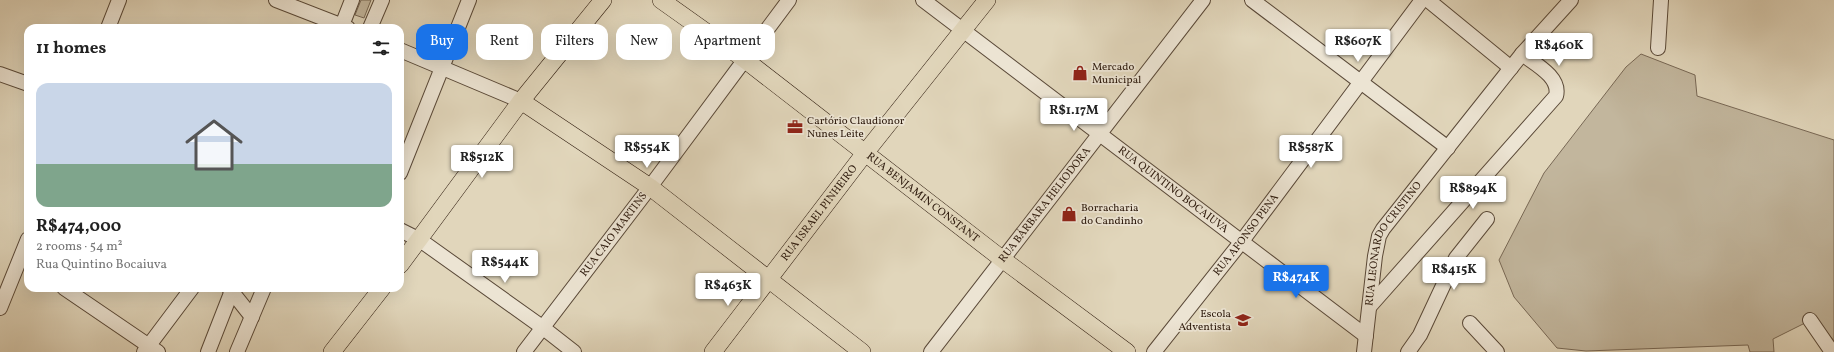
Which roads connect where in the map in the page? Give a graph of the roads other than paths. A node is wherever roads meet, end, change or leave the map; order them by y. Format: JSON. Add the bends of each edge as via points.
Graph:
{"nodes":[{"id":1,"x":119,"y":0,"type":"edge"},
{"id":2,"x":276,"y":0,"type":"edge"},
{"id":3,"x":352,"y":0,"type":"edge"},
{"id":4,"x":382,"y":0,"type":"edge"},
{"id":5,"x":469,"y":0,"type":"edge"},
{"id":6,"x":603,"y":0,"type":"edge"},
{"id":7,"x":661,"y":0,"type":"edge"},
{"id":8,"x":789,"y":0,"type":"edge"},
{"id":9,"x":922,"y":0,"type":"edge"},
{"id":10,"x":987,"y":0,"type":"edge"},
{"id":11,"x":1203,"y":0,"type":"edge"},
{"id":12,"x":1252,"y":0,"type":"edge"},
{"id":13,"x":1422,"y":0,"type":"edge"},
{"id":14,"x":1428,"y":0,"type":"edge"},
{"id":15,"x":1571,"y":0,"type":"edge"},
{"id":16,"x":1661,"y":0,"type":"edge"},
{"id":17,"x":110,"y":24,"type":"edge"},
{"id":18,"x":336,"y":24,"type":"edge"},
{"id":19,"x":345,"y":24,"type":"edge"},
{"id":20,"x":372,"y":24,"type":"edge"},
{"id":21,"x":695,"y":24,"type":"edge"},
{"id":22,"x":771,"y":24,"type":"edge"},
{"id":23,"x":963,"y":32,"type":"junction"},
{"id":24,"x":1658,"y":48,"type":"dead end"},
{"id":25,"x":404,"y":52,"type":"edge"},
{"id":26,"x":1522,"y":54,"type":"junction"},
{"id":27,"x":743,"y":60,"type":"edge"},
{"id":28,"x":745,"y":60,"type":"edge"},
{"id":29,"x":1511,"y":68,"type":"junction"},
{"id":30,"x":442,"y":69,"type":"junction"},
{"id":31,"x":0,"y":74,"type":"edge"},
{"id":32,"x":1360,"y":81,"type":"junction"},
{"id":33,"x":24,"y":83,"type":"edge"},
{"id":34,"x":522,"y":101,"type":"junction"},
{"id":35,"x":1100,"y":135,"type":"junction"},
{"id":36,"x":1448,"y":148,"type":"junction"},
{"id":37,"x":865,"y":153,"type":"junction"},
{"id":38,"x":404,"y":163,"type":"edge"},
{"id":39,"x":650,"y":187,"type":"junction"},
{"id":40,"x":1487,"y":219,"type":"dead end"},
{"id":41,"x":404,"y":232,"type":"edge"},
{"id":42,"x":420,"y":240,"type":"junction"},
{"id":43,"x":1242,"y":241,"type":"junction"},
{"id":44,"x":1002,"y":259,"type":"junction"},
{"id":45,"x":404,"y":260,"type":"edge"},
{"id":46,"x":24,"y":263,"type":"edge"},
{"id":47,"x":767,"y":280,"type":"junction"},
{"id":48,"x":70,"y":292,"type":"edge"},
{"id":49,"x":189,"y":292,"type":"edge"},
{"id":50,"x":230,"y":292,"type":"edge"},
{"id":51,"x":233,"y":292,"type":"edge"},
{"id":52,"x":262,"y":292,"type":"edge"},
{"id":53,"x":379,"y":292,"type":"edge"},
{"id":54,"x":1370,"y":306,"type":"junction"},
{"id":55,"x":0,"y":308,"type":"edge"},
{"id":56,"x":252,"y":317,"type":"junction"},
{"id":57,"x":1810,"y":320,"type":"dead end"},
{"id":58,"x":1470,"y":323,"type":"dead end"},
{"id":59,"x":542,"y":327,"type":"junction"},
{"id":60,"x":1366,"y":336,"type":"junction"},
{"id":61,"x":150,"y":350,"type":"edge"},
{"id":62,"x":208,"y":352,"type":"edge"},
{"id":63,"x":237,"y":352,"type":"edge"},
{"id":64,"x":332,"y":352,"type":"edge"},
{"id":65,"x":524,"y":352,"type":"edge"},
{"id":66,"x":574,"y":352,"type":"edge"},
{"id":67,"x":713,"y":352,"type":"edge"},
{"id":68,"x":862,"y":352,"type":"edge"},
{"id":69,"x":931,"y":352,"type":"edge"},
{"id":70,"x":1127,"y":352,"type":"edge"},
{"id":71,"x":1154,"y":352,"type":"edge"},
{"id":72,"x":1364,"y":352,"type":"edge"},
{"id":73,"x":1408,"y":352,"type":"edge"},
{"id":74,"x":1497,"y":352,"type":"edge"},
{"id":75,"x":1832,"y":352,"type":"edge"}],
"edges":[{"from":1,"to":17,"type":"street"},
{"from":2,"to":18,"type":"street"},
{"from":3,"to":19,"type":"street"},
{"from":4,"to":20,"type":"street"},
{"from":5,"to":30,"type":"street"},
{"from":6,"to":34,"type":"main road"},
{"from":7,"to":21,"type":"main road","name":"RUA BENJAMIN CONSTANT"},
{"from":8,"to":22,"type":"street","name":"RUA CAIO MARTINS"},
{"from":9,"to":23,"type":"street","name":"RUA QUINTINO BOCAIUVA"},
{"from":10,"to":23,"type":"main road","name":"RUA ISRAEL PINHEIRO"},
{"from":11,"to":35,"type":"street","name":"RUA BÁRBARA HELIODORA"},
{"from":12,"to":32,"type":"street"},
{"from":13,"to":32,"type":"street","name":"RUA AFONSO PENA"},
{"from":14,"to":29,"type":"street"},
{"from":15,"to":26,"type":"street","name":"RUA LEONARDO CRISTINO"},
{"from":16,"to":24,"type":"street"},
{"from":23,"to":35,"type":"street","name":"RUA QUINTINO BOCAIUVA"},
{"from":23,"to":37,"type":"main road","name":"RUA ISRAEL PINHEIRO"},
{"from":25,"to":30,"type":"street"},
{"from":26,"to":29,"type":"street","name":"RUA LEONARDO CRISTINO"},
{"from":26,"to":54,"type":"street","via":[[1553,79],[1558,88],[1556,96]]},
{"from":27,"to":39,"type":"street","name":"RUA CAIO MARTINS"},
{"from":28,"to":37,"type":"main road","name":"RUA BENJAMIN CONSTANT"},
{"from":29,"to":36,"type":"street","name":"RUA LEONARDO CRISTINO"},
{"from":30,"to":34,"type":"street"},
{"from":30,"to":38,"type":"street"},
{"from":31,"to":33,"type":"street"},
{"from":32,"to":36,"type":"street"},
{"from":32,"to":43,"type":"street","name":"RUA AFONSO PENA"},
{"from":34,"to":39,"type":"main road"},
{"from":34,"to":42,"type":"main road"},
{"from":35,"to":43,"type":"street","name":"RUA QUINTINO BOCAIUVA"},
{"from":35,"to":44,"type":"street","name":"RUA BÁRBARA HELIODORA"},
{"from":36,"to":54,"type":"street","name":"RUA LEONARDO CRISTINO","via":[[1379,236]]},
{"from":37,"to":44,"type":"main road","name":"RUA BENJAMIN CONSTANT"},
{"from":37,"to":47,"type":"main road","name":"RUA ISRAEL PINHEIRO"},
{"from":39,"to":47,"type":"main road"},
{"from":39,"to":59,"type":"street","name":"RUA CAIO MARTINS"},
{"from":40,"to":73,"type":"street","via":[[1456,258],[1420,335]]},
{"from":41,"to":42,"type":"street"},
{"from":42,"to":45,"type":"main road"},
{"from":42,"to":59,"type":"street"},
{"from":43,"to":60,"type":"street","name":"RUA QUINTINO BOCAIUVA"},
{"from":43,"to":71,"type":"street","name":"RUA AFONSO PENA"},
{"from":44,"to":69,"type":"street","name":"RUA BÁRBARA HELIODORA"},
{"from":44,"to":70,"type":"main road","name":"RUA BENJAMIN CONSTANT"},
{"from":46,"to":55,"type":"street"},
{"from":47,"to":67,"type":"main road","name":"RUA ISRAEL PINHEIRO"},
{"from":47,"to":68,"type":"main road"},
{"from":48,"to":61,"type":"street"},
{"from":49,"to":61,"type":"street"},
{"from":50,"to":62,"type":"street"},
{"from":51,"to":56,"type":"street"},
{"from":52,"to":56,"type":"street"},
{"from":53,"to":64,"type":"main road"},
{"from":54,"to":60,"type":"street","name":"RUA LEONARDO CRISTINO"},
{"from":56,"to":63,"type":"street"},
{"from":57,"to":75,"type":"street"},
{"from":58,"to":74,"type":"street"},
{"from":59,"to":65,"type":"street","name":"RUA CAIO MARTINS"},
{"from":59,"to":66,"type":"street"},
{"from":60,"to":72,"type":"street","name":"RUA LEONARDO CRISTINO"}]}
